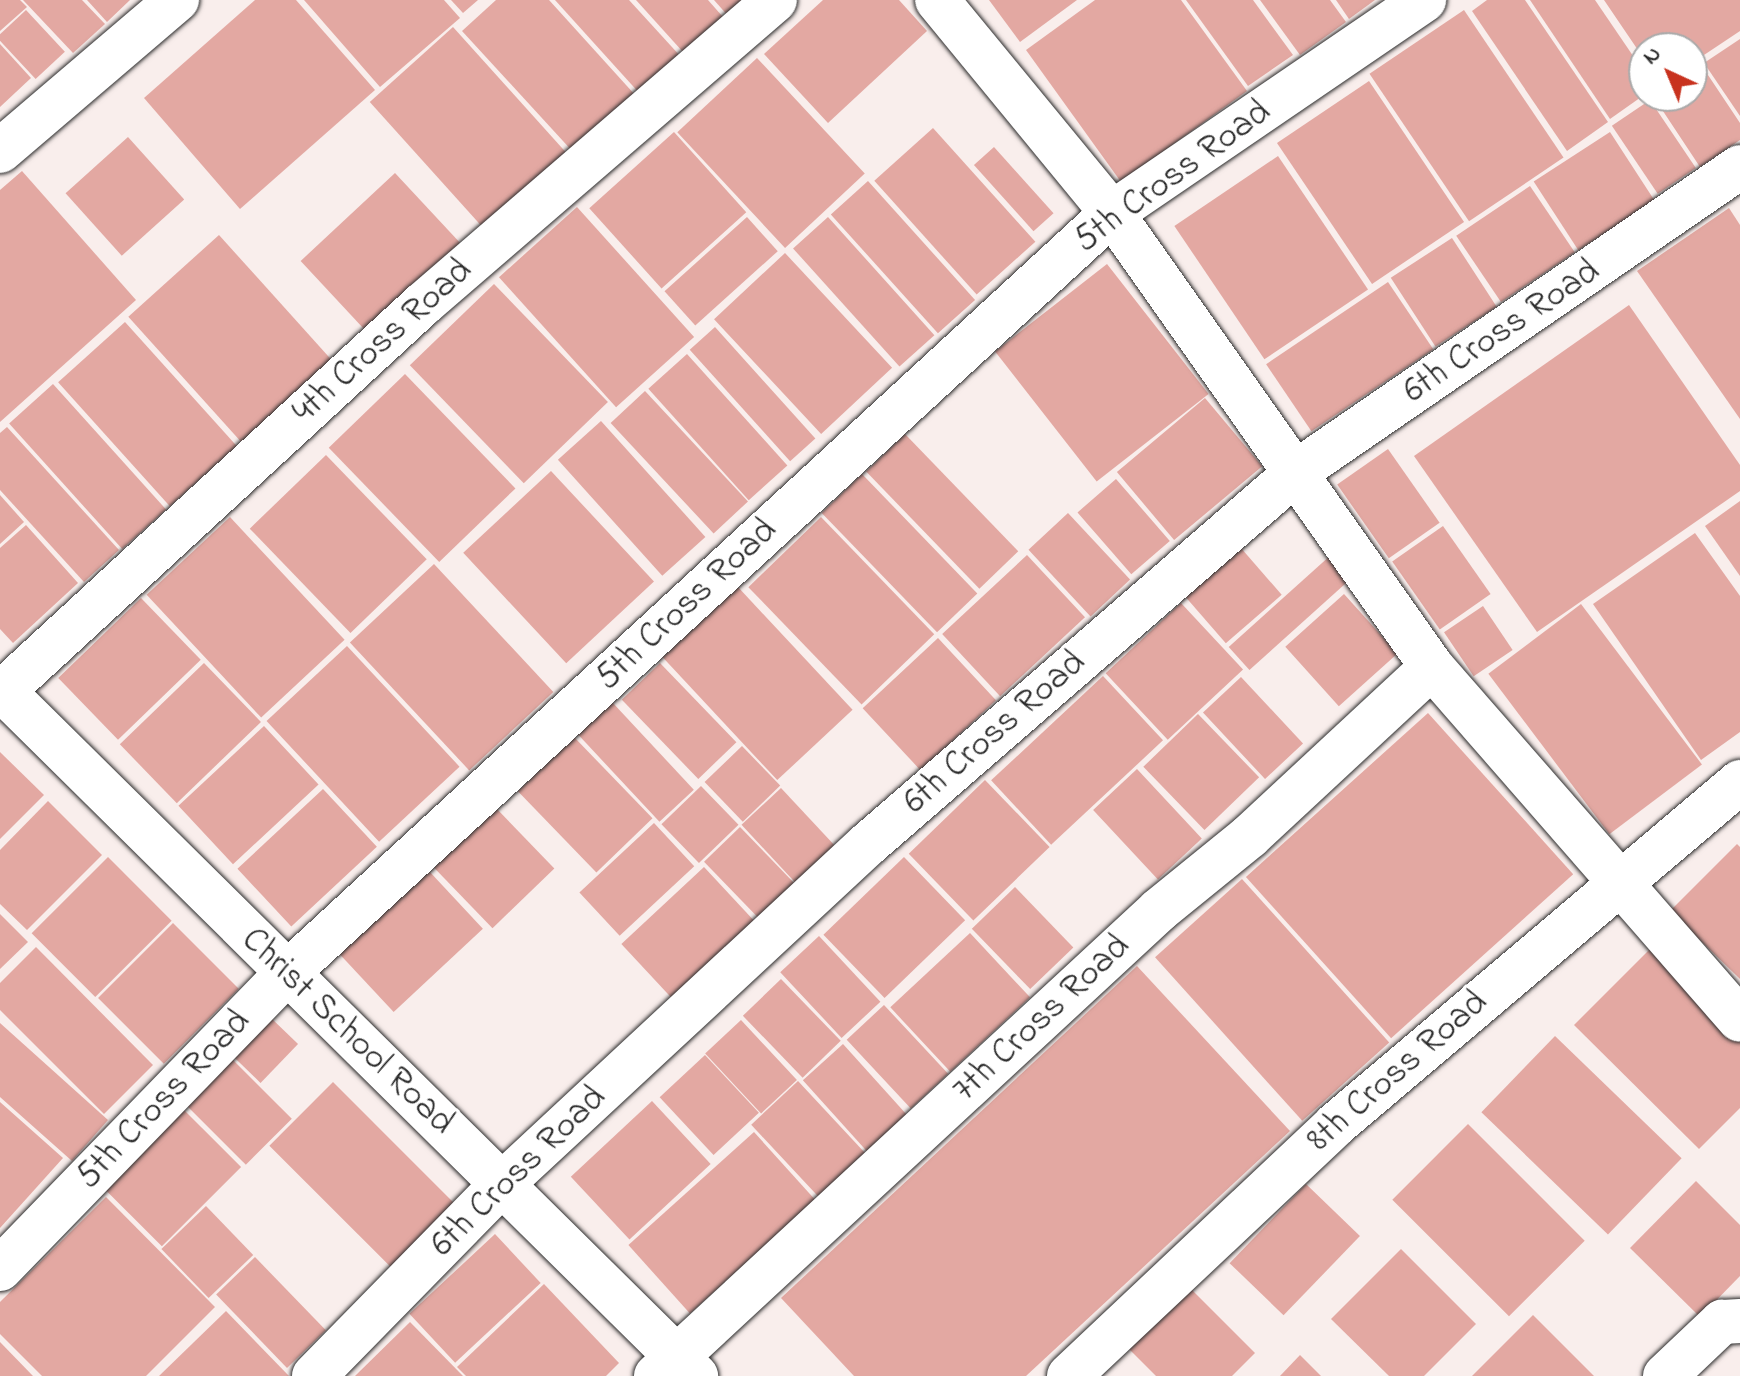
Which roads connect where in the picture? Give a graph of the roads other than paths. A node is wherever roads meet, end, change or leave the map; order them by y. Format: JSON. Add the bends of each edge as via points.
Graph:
{"nodes":[{"id":1,"x":177,"y":0,"type":"edge"},
{"id":2,"x":775,"y":0,"type":"edge"},
{"id":3,"x":937,"y":0,"type":"edge"},
{"id":4,"x":1424,"y":0,"type":"edge"},
{"id":5,"x":0,"y":151,"type":"edge"},
{"id":6,"x":1740,"y":167,"type":"edge"},
{"id":7,"x":1112,"y":213,"type":"junction"},
{"id":8,"x":1299,"y":470,"type":"junction"},
{"id":9,"x":1432,"y":667,"type":"junction"},
{"id":10,"x":1,"y":691,"type":"edge"},
{"id":11,"x":1740,"y":782,"type":"edge"},
{"id":12,"x":1617,"y":883,"type":"junction"},
{"id":13,"x":286,"y":974,"type":"junction"},
{"id":14,"x":1740,"y":1020,"type":"edge"},
{"id":15,"x":502,"y":1184,"type":"junction"},
{"id":16,"x":0,"y":1269,"type":"edge"},
{"id":17,"x":1740,"y":1321,"type":"edge"},
{"id":18,"x":676,"y":1370,"type":"edge"},
{"id":19,"x":314,"y":1376,"type":"edge"},
{"id":20,"x":1069,"y":1376,"type":"edge"},
{"id":21,"x":1665,"y":1376,"type":"edge"}],
"edges":[{"from":1,"to":5,"type":"street"},
{"from":2,"to":10,"type":"street","name":"4th Cross Road","via":[[423,304]]},
{"from":3,"to":7,"type":"street"},
{"from":4,"to":7,"type":"street","name":"5th Cross Road"},
{"from":6,"to":8,"type":"street","name":"6th Cross Road"},
{"from":7,"to":8,"type":"street"},
{"from":7,"to":13,"type":"street","name":"5th Cross Road"},
{"from":8,"to":9,"type":"street"},
{"from":8,"to":15,"type":"street","name":"6th Cross Road","via":[[868,844]]},
{"from":9,"to":12,"type":"street"},
{"from":9,"to":18,"type":"street","name":"7th Cross Road","via":[[1250,836],[1159,910]]},
{"from":10,"to":13,"type":"street","name":"Christ School Road"},
{"from":11,"to":12,"type":"street","name":"8th Cross Road"},
{"from":12,"to":14,"type":"street"},
{"from":12,"to":20,"type":"street","name":"8th Cross Road","via":[[1335,1125]]},
{"from":13,"to":15,"type":"street","name":"Christ School Road"},
{"from":13,"to":16,"type":"street","name":"5th Cross Road"},
{"from":15,"to":18,"type":"street","name":"Christ School Road"},
{"from":15,"to":19,"type":"street","name":"6th Cross Road"},
{"from":17,"to":21,"type":"street","via":[[1722,1322]]}]}
